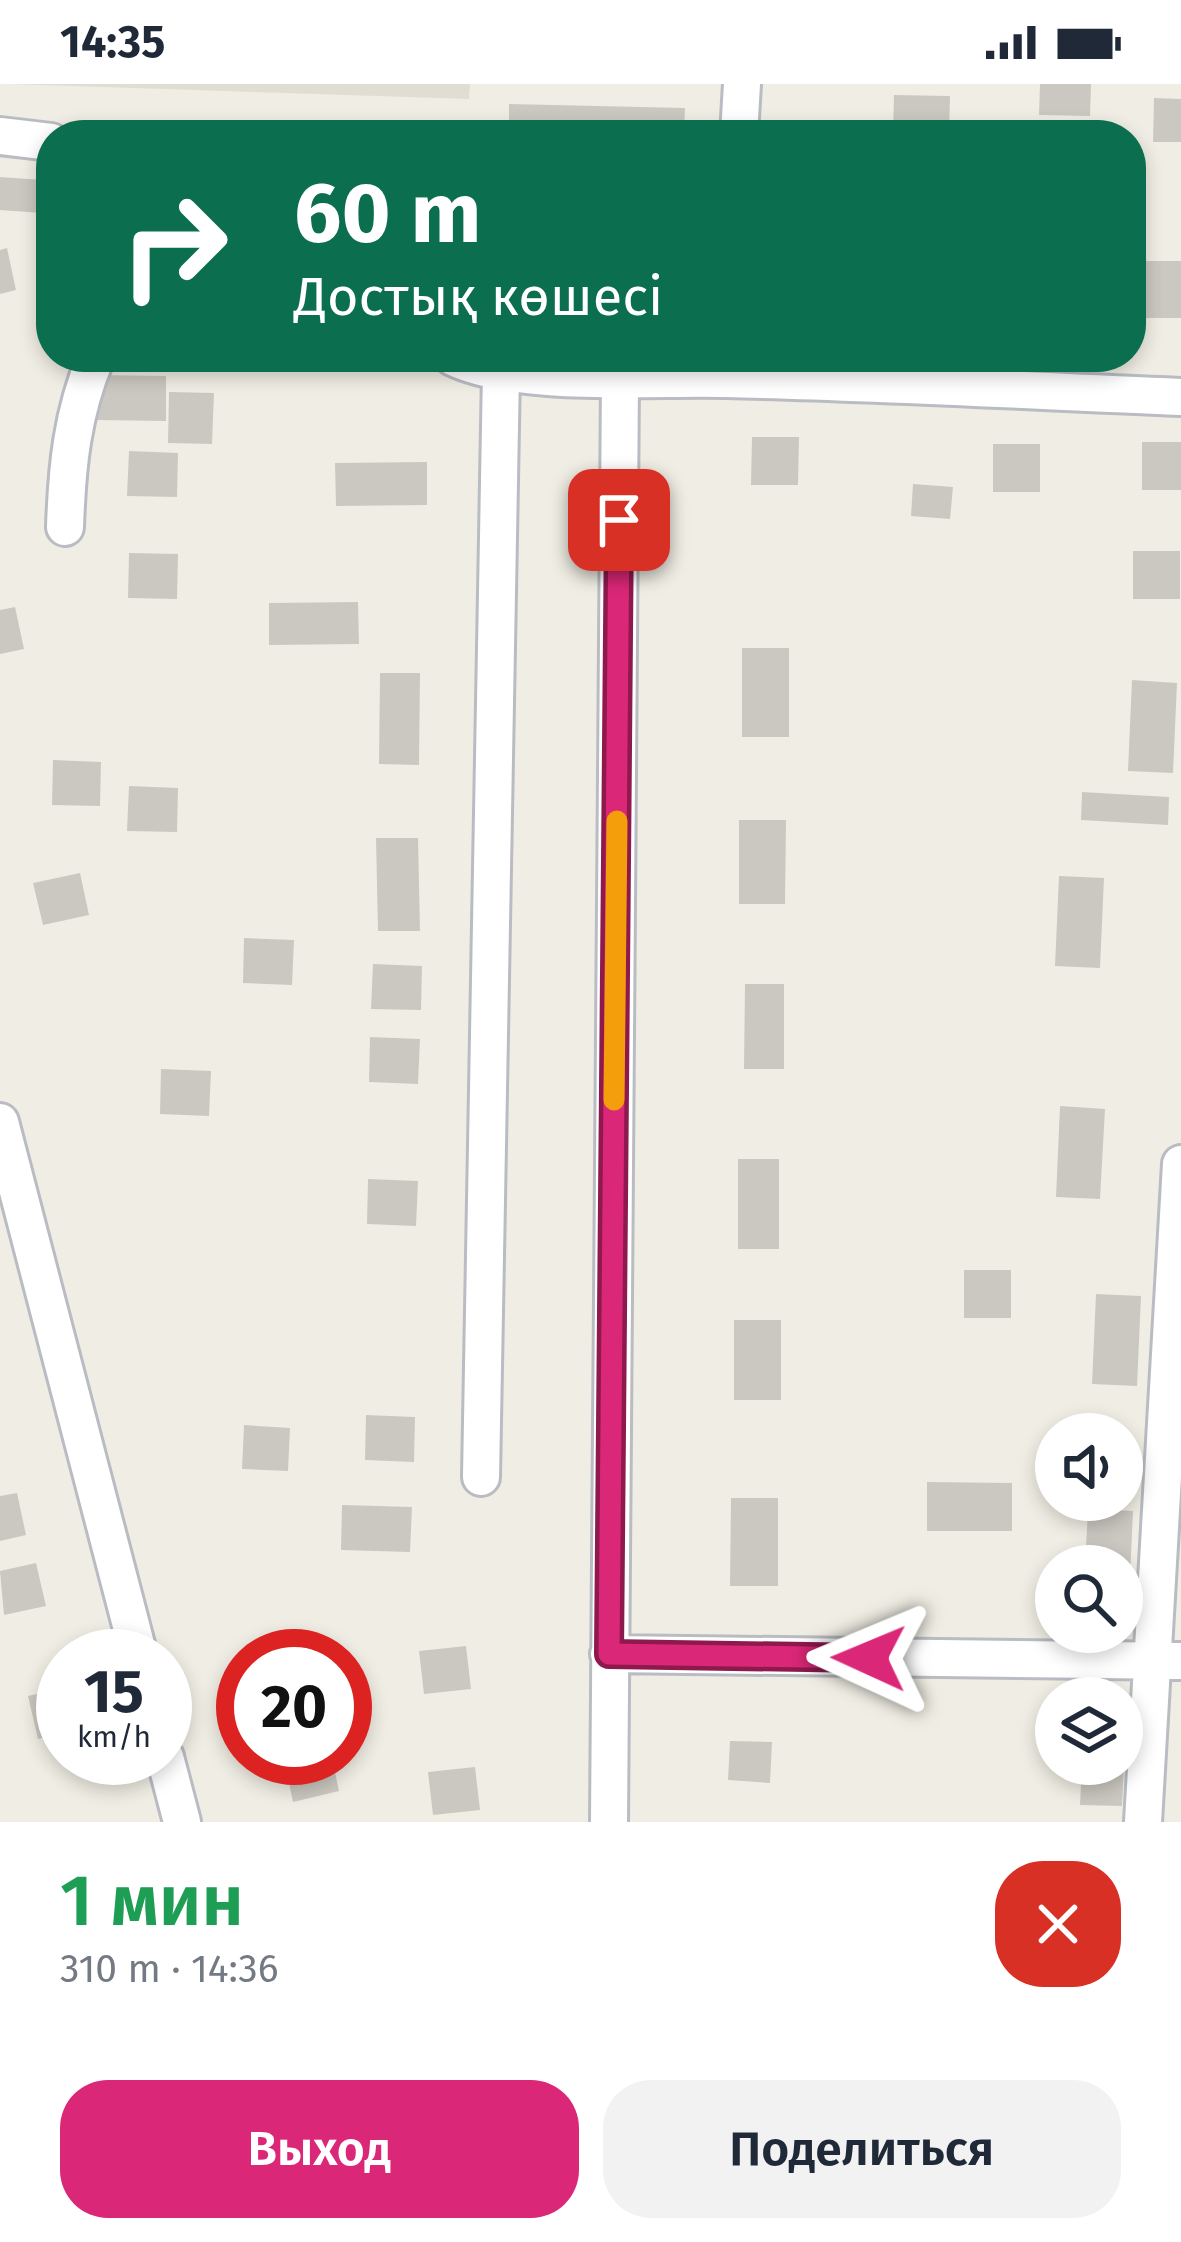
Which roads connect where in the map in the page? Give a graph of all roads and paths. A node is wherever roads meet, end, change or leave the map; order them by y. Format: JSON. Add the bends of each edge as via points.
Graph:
{"nodes":[{"id":1,"x":742,"y":84,"type":"edge"},
{"id":2,"x":740,"y":120,"type":"edge"},
{"id":3,"x":0,"y":136,"type":"edge"},
{"id":4,"x":36,"y":140,"type":"edge"},
{"id":5,"x":91,"y":372,"type":"edge"},
{"id":6,"x":500,"y":372,"type":"edge"},
{"id":7,"x":515,"y":372,"type":"edge"},
{"id":8,"x":686,"y":372,"type":"edge"},
{"id":9,"x":786,"y":372,"type":"edge"},
{"id":10,"x":620,"y":379,"type":"junction"},
{"id":11,"x":1181,"y":397,"type":"edge"},
{"id":12,"x":65,"y":527,"type":"dead end"},
{"id":13,"x":0,"y":1122,"type":"edge"},
{"id":14,"x":1181,"y":1163,"type":"edge"},
{"id":15,"x":481,"y":1477,"type":"dead end"},
{"id":16,"x":132,"y":1629,"type":"edge"},
{"id":17,"x":609,"y":1654,"type":"junction"},
{"id":18,"x":1166,"y":1660,"type":"edge"},
{"id":19,"x":172,"y":1785,"type":"edge"},
{"id":20,"x":182,"y":1822,"type":"edge"},
{"id":21,"x":608,"y":1822,"type":"edge"},
{"id":22,"x":1143,"y":1822,"type":"edge"}],
"edges":[{"from":1,"to":2,"type":"street"},
{"from":3,"to":4,"type":"street"},
{"from":5,"to":12,"type":"street","via":[[73,426]]},
{"from":6,"to":15,"type":"street"},
{"from":7,"to":10,"type":"street"},
{"from":8,"to":10,"type":"street"},
{"from":9,"to":11,"type":"street"},
{"from":10,"to":17,"type":"street"},
{"from":13,"to":16,"type":"street"},
{"from":14,"to":18,"type":"street"},
{"from":17,"to":18,"type":"street"},
{"from":17,"to":21,"type":"street"},
{"from":18,"to":22,"type":"street"},
{"from":19,"to":20,"type":"street"}]}
